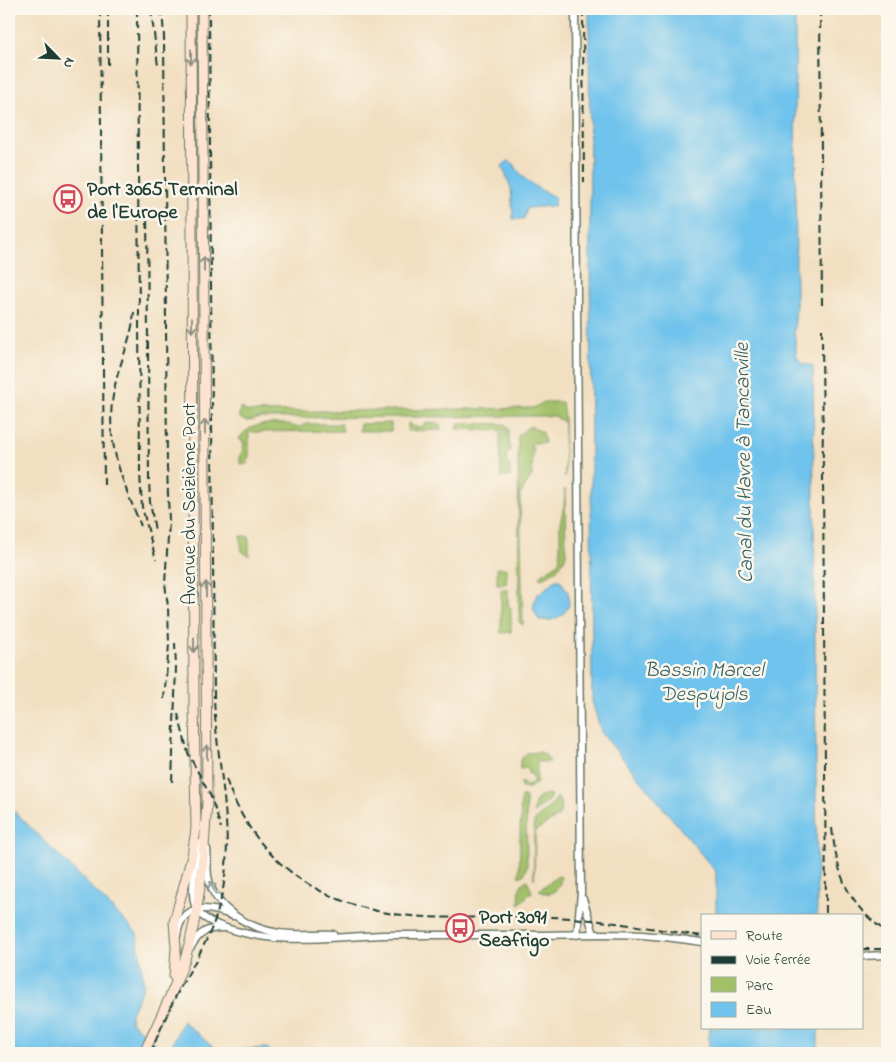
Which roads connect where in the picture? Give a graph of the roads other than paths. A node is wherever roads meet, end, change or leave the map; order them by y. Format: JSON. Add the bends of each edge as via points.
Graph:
{"nodes":[{"id":1,"x":191,"y":9,"type":"edge"},
{"id":2,"x":202,"y":9,"type":"edge"},
{"id":3,"x":574,"y":9,"type":"edge"},
{"id":4,"x":207,"y":800,"type":"junction"},
{"id":5,"x":196,"y":829,"type":"junction"},
{"id":6,"x":581,"y":893,"type":"junction"},
{"id":7,"x":197,"y":910,"type":"junction"},
{"id":8,"x":245,"y":921,"type":"junction"},
{"id":9,"x":232,"y":929,"type":"junction"},
{"id":10,"x":594,"y":934,"type":"junction"},
{"id":11,"x":577,"y":935,"type":"junction"},
{"id":12,"x":350,"y":936,"type":"junction"},
{"id":13,"x":701,"y":942,"type":"edge"},
{"id":14,"x":176,"y":948,"type":"junction"},
{"id":15,"x":887,"y":955,"type":"edge"},
{"id":16,"x":864,"y":956,"type":"edge"},
{"id":17,"x":178,"y":978,"type":"junction"},
{"id":18,"x":170,"y":995,"type":"junction"},
{"id":19,"x":144,"y":1053,"type":"edge"}],
"edges":[{"from":1,"to":5,"type":"main road","name":"Avenue du Seizième Port","one_way":true},
{"from":4,"to":2,"type":"main road","name":"Avenue du Seizième Port","one_way":true},
{"from":3,"to":6,"type":"street"},
{"from":4,"to":7,"type":"main road","name":"Avenue du Seizième Port"},
{"from":8,"to":4,"type":"street","one_way":true,"via":[[223,905],[211,887]]},
{"from":5,"to":7,"type":"street","via":[[198,852],[193,896]]},
{"from":5,"to":14,"type":"main road","name":"Avenue du Seizième Port","via":[[192,856],[175,913]]},
{"from":6,"to":10,"type":"street"},
{"from":6,"to":11,"type":"street"},
{"from":7,"to":8,"type":"street","via":[[215,909]]},
{"from":7,"to":9,"type":"street","via":[[209,920]]},
{"from":7,"to":14,"type":"street","via":[[180,924]]},
{"from":7,"to":17,"type":"main road","name":"Avenue du Seizième Port"},
{"from":8,"to":12,"type":"street","via":[[275,932]]},
{"from":9,"to":12,"type":"street","via":[[281,938]]},
{"from":9,"to":17,"type":"street","via":[[212,929],[201,934],[191,947]]},
{"from":10,"to":11,"type":"street"},
{"from":10,"to":13,"type":"street","via":[[652,935]]},
{"from":11,"to":12,"type":"street"},
{"from":14,"to":18,"type":"main road","name":"Avenue du Seizième Port"},
{"from":15,"to":16,"type":"street"},
{"from":17,"to":18,"type":"main road","name":"Avenue du Seizième Port"},
{"from":18,"to":19,"type":"main road","name":"Avenue du Seizième Port"}]}
